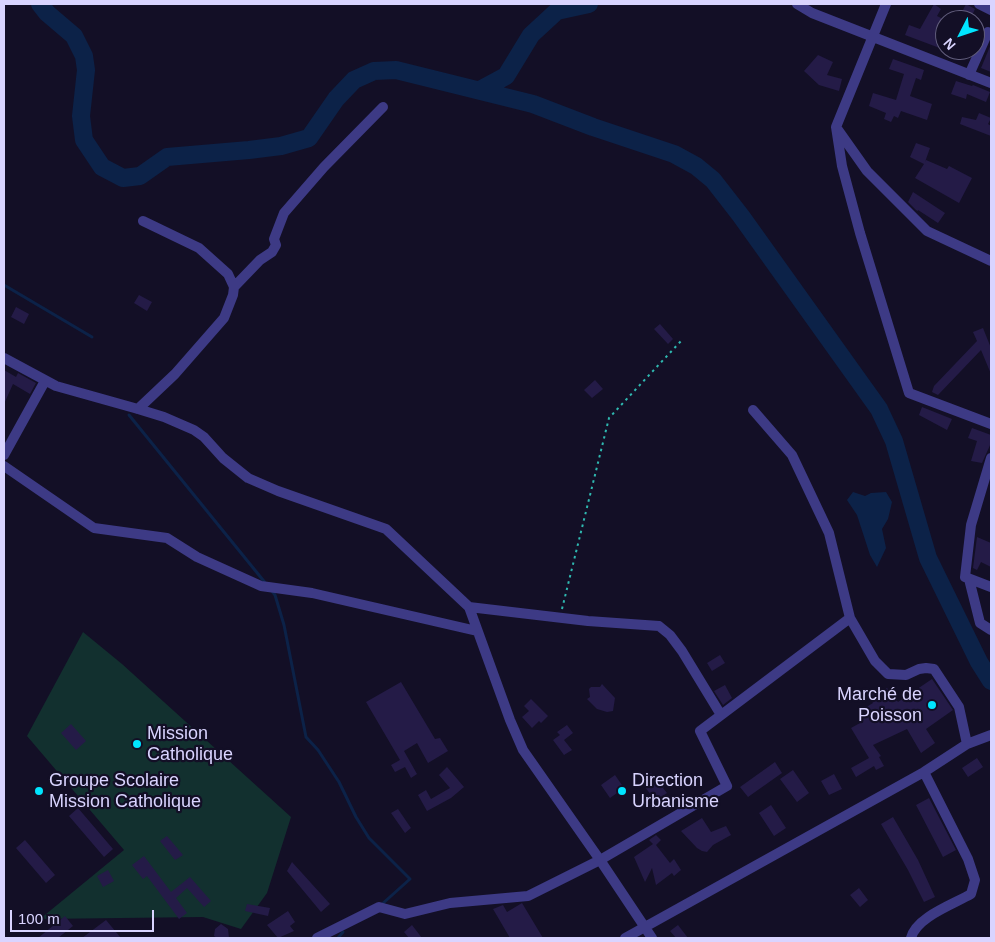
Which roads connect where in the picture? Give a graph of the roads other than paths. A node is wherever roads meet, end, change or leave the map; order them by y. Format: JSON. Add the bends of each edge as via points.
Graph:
{"nodes":[{"id":1,"x":797,"y":4,"type":"edge"},
{"id":2,"x":886,"y":4,"type":"edge"},
{"id":3,"x":979,"y":4,"type":"edge"},
{"id":4,"x":991,"y":10,"type":"edge"},
{"id":5,"x":988,"y":32,"type":"dead end"},
{"id":6,"x":872,"y":37,"type":"junction"},
{"id":7,"x":969,"y":75,"type":"junction"},
{"id":8,"x":991,"y":83,"type":"edge"},
{"id":9,"x":383,"y":107,"type":"dead end"},
{"id":10,"x":836,"y":127,"type":"junction"},
{"id":11,"x":144,"y":221,"type":"dead end"},
{"id":12,"x":991,"y":261,"type":"edge"},
{"id":13,"x":234,"y":287,"type":"junction"},
{"id":14,"x":4,"y":358,"type":"edge"},
{"id":15,"x":45,"y":381,"type":"junction"},
{"id":16,"x":138,"y":409,"type":"junction"},
{"id":17,"x":753,"y":410,"type":"dead end"},
{"id":18,"x":991,"y":424,"type":"edge"},
{"id":19,"x":4,"y":455,"type":"edge"},
{"id":20,"x":991,"y":458,"type":"edge"},
{"id":21,"x":4,"y":466,"type":"edge"},
{"id":22,"x":970,"y":579,"type":"junction"},
{"id":23,"x":991,"y":588,"type":"edge"},
{"id":24,"x":469,"y":607,"type":"junction"},
{"id":25,"x":850,"y":618,"type":"junction"},
{"id":26,"x":991,"y":630,"type":"edge"},
{"id":27,"x":477,"y":631,"type":"junction"},
{"id":28,"x":721,"y":715,"type":"junction"},
{"id":29,"x":991,"y":735,"type":"edge"},
{"id":30,"x":967,"y":744,"type":"junction"},
{"id":31,"x":924,"y":772,"type":"junction"},
{"id":32,"x":600,"y":860,"type":"junction"},
{"id":33,"x":644,"y":927,"type":"junction"},
{"id":34,"x":317,"y":938,"type":"edge"},
{"id":35,"x":625,"y":938,"type":"edge"},
{"id":36,"x":652,"y":938,"type":"edge"},
{"id":37,"x":911,"y":938,"type":"edge"}],
"edges":[{"from":1,"to":6,"type":"street"},
{"from":2,"to":6,"type":"street"},
{"from":3,"to":4,"type":"street"},
{"from":5,"to":7,"type":"street"},
{"from":6,"to":7,"type":"street"},
{"from":6,"to":10,"type":"street"},
{"from":7,"to":8,"type":"street"},
{"from":9,"to":13,"type":"street","via":[[324,166],[284,213],[272,252]]},
{"from":10,"to":12,"type":"street","via":[[867,171],[927,231]]},
{"from":10,"to":18,"type":"street","via":[[842,166],[860,233],[909,393]]},
{"from":11,"to":13,"type":"street","via":[[199,248],[228,274]]},
{"from":13,"to":16,"type":"street","via":[[224,318],[175,374]]},
{"from":14,"to":15,"type":"street"},
{"from":15,"to":16,"type":"street"},
{"from":15,"to":19,"type":"street"},
{"from":16,"to":24,"type":"street","via":[[204,436],[223,458],[248,478],[386,529]]},
{"from":17,"to":25,"type":"street","via":[[792,454],[829,533]]},
{"from":20,"to":22,"type":"street","via":[[971,525],[965,577]]},
{"from":21,"to":27,"type":"street","via":[[94,528],[167,538],[197,557],[261,586],[312,593]]},
{"from":22,"to":23,"type":"street"},
{"from":22,"to":26,"type":"street","via":[[980,623]]},
{"from":24,"to":27,"type":"street"},
{"from":24,"to":28,"type":"street","via":[[659,626],[682,651]]},
{"from":25,"to":28,"type":"street"},
{"from":25,"to":30,"type":"street","via":[[875,661],[888,674],[906,675],[919,669],[934,669],[959,707]]},
{"from":27,"to":32,"type":"street","via":[[523,750]]},
{"from":28,"to":32,"type":"street","via":[[700,731],[727,786]]},
{"from":29,"to":30,"type":"street"},
{"from":30,"to":31,"type":"street"},
{"from":31,"to":33,"type":"street"},
{"from":31,"to":37,"type":"street","via":[[968,859],[975,880],[971,894],[932,913]]},
{"from":32,"to":33,"type":"street"},
{"from":32,"to":34,"type":"street","via":[[528,896],[450,903],[405,914],[379,907]]},
{"from":33,"to":35,"type":"street"},
{"from":33,"to":36,"type":"street"}]}
